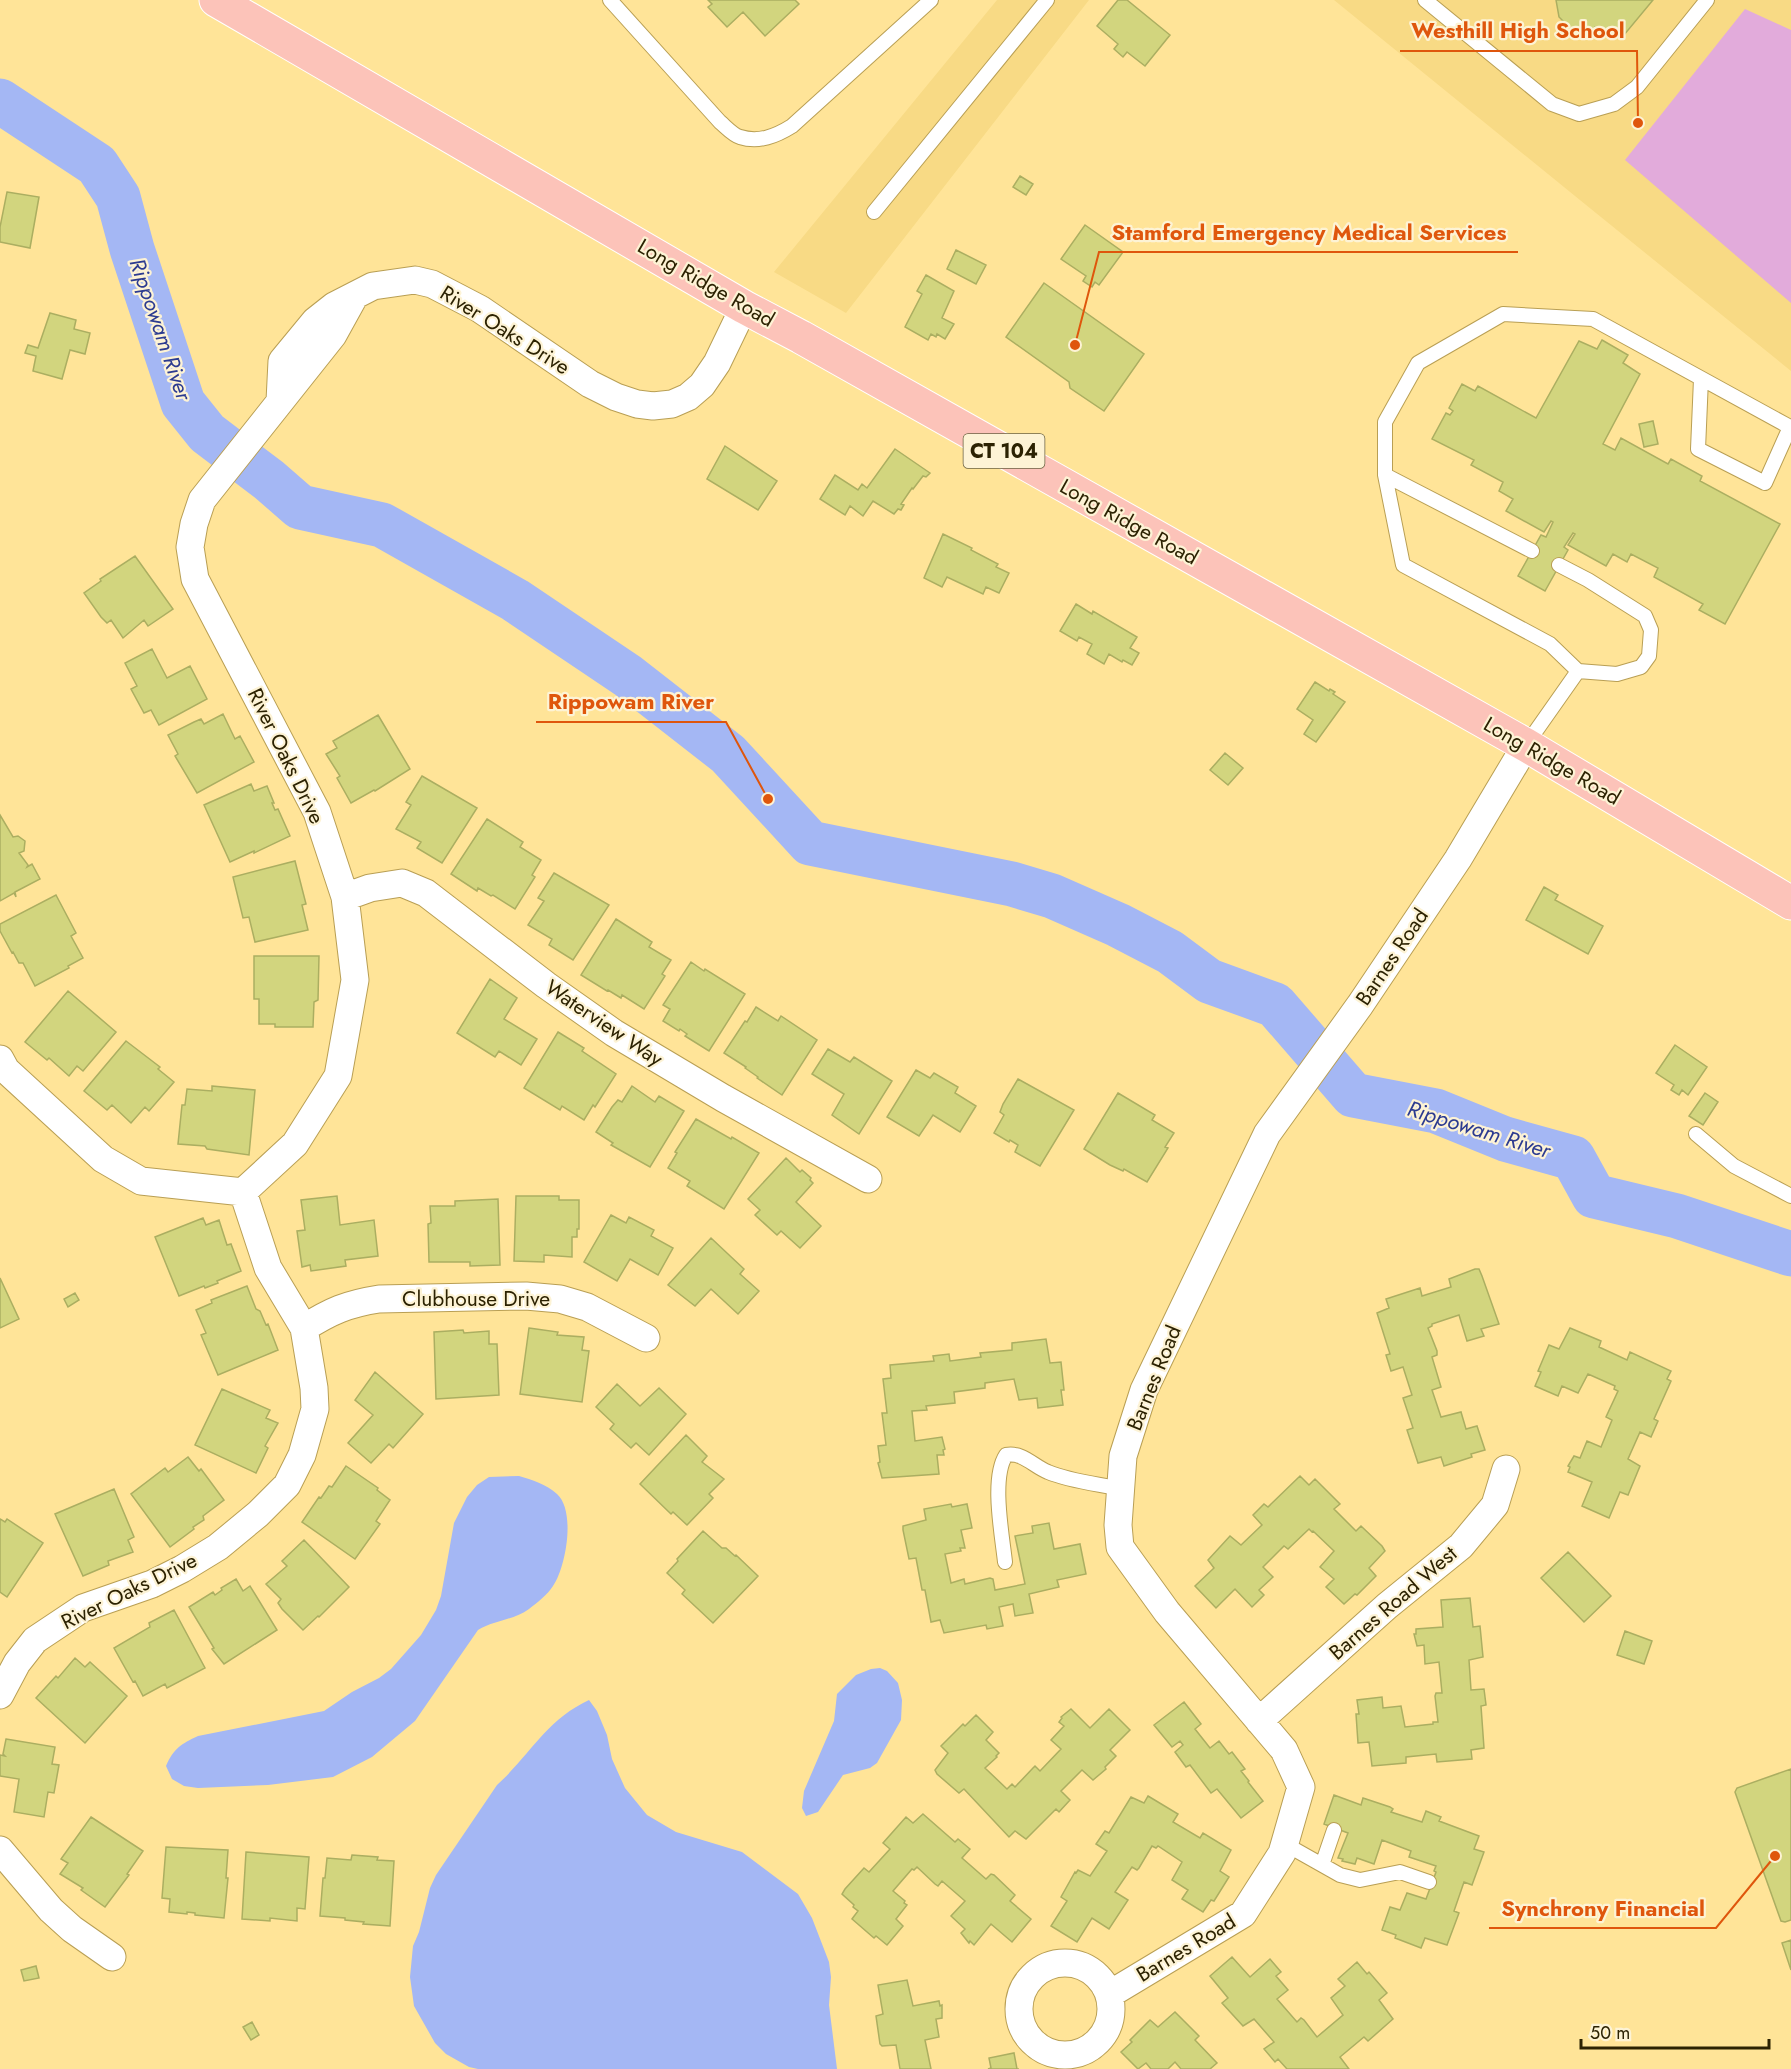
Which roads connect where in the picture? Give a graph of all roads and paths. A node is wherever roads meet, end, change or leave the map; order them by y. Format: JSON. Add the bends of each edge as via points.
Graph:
{"nodes":[{"id":1,"x":216,"y":0,"type":"edge"},
{"id":2,"x":610,"y":0,"type":"edge"},
{"id":3,"x":931,"y":0,"type":"edge"},
{"id":4,"x":1047,"y":0,"type":"edge"},
{"id":5,"x":1425,"y":0,"type":"edge"},
{"id":6,"x":1707,"y":0,"type":"edge"},
{"id":7,"x":874,"y":212,"type":"dead end"},
{"id":8,"x":744,"y":307,"type":"junction"},
{"id":9,"x":1701,"y":379,"type":"junction"},
{"id":10,"x":1385,"y":475,"type":"junction"},
{"id":11,"x":1532,"y":551,"type":"dead end"},
{"id":12,"x":1559,"y":565,"type":"dead end"},
{"id":13,"x":1578,"y":671,"type":"junction"},
{"id":14,"x":1526,"y":746,"type":"junction"},
{"id":15,"x":345,"y":897,"type":"junction"},
{"id":16,"x":1791,"y":903,"type":"edge"},
{"id":17,"x":0,"y":1059,"type":"edge"},
{"id":18,"x":1696,"y":1134,"type":"dead end"},
{"id":19,"x":868,"y":1179,"type":"dead end"},
{"id":20,"x":243,"y":1192,"type":"junction"},
{"id":21,"x":1791,"y":1196,"type":"edge"},
{"id":22,"x":304,"y":1328,"type":"junction"},
{"id":23,"x":646,"y":1338,"type":"dead end"},
{"id":24,"x":1506,"y":1470,"type":"dead end"},
{"id":25,"x":1121,"y":1490,"type":"junction"},
{"id":26,"x":1005,"y":1562,"type":"dead end"},
{"id":27,"x":9,"y":1655,"type":"edge"},
{"id":28,"x":0,"y":1695,"type":"edge"},
{"id":29,"x":1259,"y":1721,"type":"junction"},
{"id":30,"x":1334,"y":1830,"type":"dead end"},
{"id":31,"x":1285,"y":1844,"type":"junction"},
{"id":32,"x":0,"y":1850,"type":"edge"},
{"id":33,"x":1322,"y":1864,"type":"junction"},
{"id":34,"x":1429,"y":1882,"type":"dead end"},
{"id":35,"x":112,"y":1957,"type":"dead end"},
{"id":36,"x":1110,"y":1994,"type":"dead end"}],
"edges":[{"from":1,"to":8,"type":"main road","name":"Long Ridge Road","number":"CT 104"},
{"from":2,"to":3,"type":"lane","via":[[720,122],[739,137],[759,140],[792,126]]},
{"from":4,"to":7,"type":"lane"},
{"from":5,"to":6,"type":"lane","via":[[1552,104],[1579,114],[1614,104],[1637,87]]},
{"from":8,"to":14,"type":"main road","name":"Long Ridge Road","number":"CT 104"},
{"from":8,"to":15,"type":"street","name":"River Oaks Drive","via":[[702,385],[672,404],[637,404],[616,397],[590,384],[480,309],[432,284],[415,280],[373,286],[334,306],[315,321],[282,361],[280,401],[202,500],[190,547],[195,579],[317,812]]},
{"from":9,"to":9,"type":"lane","via":[[1790,427],[1765,483],[1698,449]]},
{"from":9,"to":10,"type":"lane","via":[[1593,319],[1503,314],[1418,363],[1385,422]]},
{"from":10,"to":11,"type":"lane"},
{"from":10,"to":13,"type":"lane","via":[[1403,565],[1550,644]]},
{"from":12,"to":13,"type":"lane","via":[[1645,616],[1651,630],[1649,656],[1641,667],[1617,674]]},
{"from":13,"to":14,"type":"lane"},
{"from":14,"to":16,"type":"main road","name":"Long Ridge Road","number":"CT 104"},
{"from":14,"to":25,"type":"street","name":"Barnes Road","via":[[1458,859],[1267,1134],[1144,1389],[1123,1456]]},
{"from":15,"to":19,"type":"street","name":"Waterview Way","via":[[402,883],[426,893],[614,1033]]},
{"from":15,"to":20,"type":"street","name":"River Oaks Drive","via":[[355,980],[338,1076],[295,1144]]},
{"from":17,"to":20,"type":"street","via":[[6,1070],[103,1159],[141,1181]]},
{"from":18,"to":21,"type":"lane","via":[[1734,1166]]},
{"from":20,"to":22,"type":"street","name":"River Oaks Drive","via":[[268,1268]]},
{"from":22,"to":23,"type":"street","name":"Clubhouse Drive","via":[[333,1311],[379,1299],[526,1296],[560,1299],[587,1307]]},
{"from":22,"to":27,"type":"street","name":"River Oaks Drive","via":[[315,1409],[302,1455],[287,1485],[218,1547],[152,1584],[83,1608]]},
{"from":24,"to":29,"type":"street","name":"Barnes Road West","via":[[1495,1505],[1461,1546],[1387,1606]]},
{"from":25,"to":26,"type":"lane","via":[[1065,1478],[1014,1453],[1006,1455],[1000,1463],[998,1478]]},
{"from":25,"to":29,"type":"street","name":"Barnes Road","via":[[1120,1547],[1167,1612]]},
{"from":27,"to":28,"type":"street","name":"River Oaks Drive"},
{"from":29,"to":31,"type":"street","name":"Barnes Road","via":[[1284,1750],[1300,1787]]},
{"from":30,"to":33,"type":"lane"},
{"from":31,"to":33,"type":"lane"},
{"from":31,"to":36,"type":"street","name":"Barnes Road","via":[[1243,1914]]},
{"from":32,"to":35,"type":"street","via":[[51,1910]]},
{"from":33,"to":34,"type":"lane","via":[[1340,1875],[1360,1880],[1400,1872]]}]}
